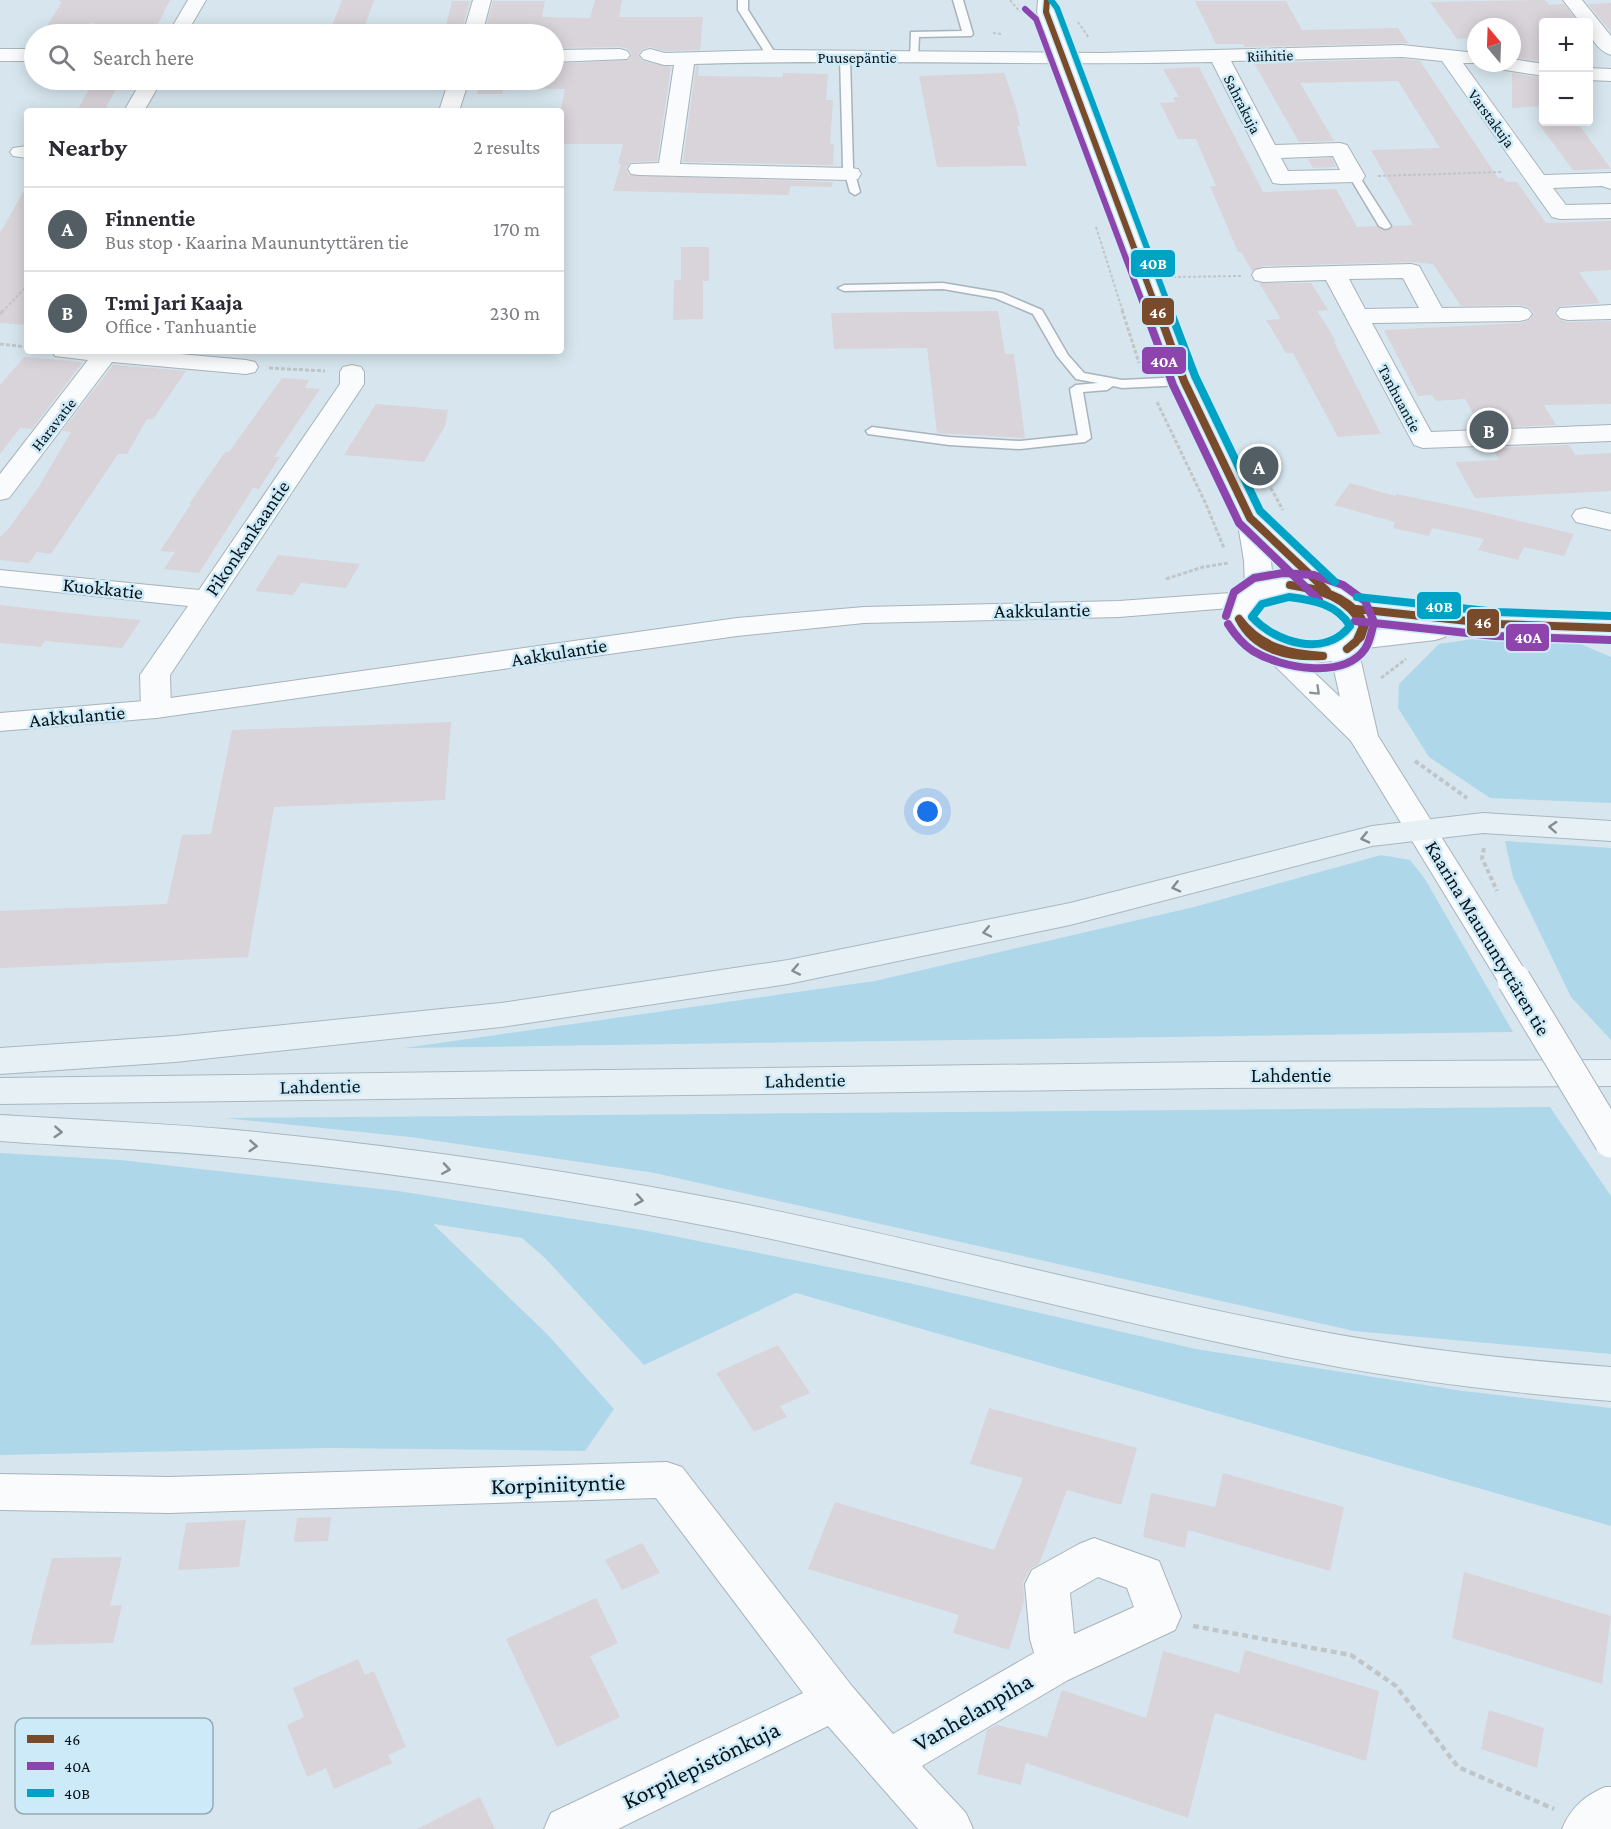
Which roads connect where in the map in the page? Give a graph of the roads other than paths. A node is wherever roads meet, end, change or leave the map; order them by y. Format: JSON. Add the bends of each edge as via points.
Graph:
{"nodes":[{"id":1,"x":197,"y":0,"type":"edge"},
{"id":2,"x":482,"y":0,"type":"edge"},
{"id":3,"x":958,"y":0,"type":"edge"},
{"id":4,"x":1572,"y":0,"type":"edge"},
{"id":5,"x":1042,"y":4,"type":"edge"},
{"id":6,"x":743,"y":5,"type":"edge"},
{"id":7,"x":183,"y":24,"type":"edge"},
{"id":8,"x":475,"y":24,"type":"edge"},
{"id":9,"x":1611,"y":49,"type":"edge"},
{"id":10,"x":0,"y":55,"type":"edge"},
{"id":11,"x":24,"y":55,"type":"edge"},
{"id":12,"x":620,"y":55,"type":"dead end"},
{"id":13,"x":650,"y":55,"type":"dead end"},
{"id":14,"x":1447,"y":55,"type":"junction"},
{"id":15,"x":564,"y":56,"type":"edge"},
{"id":16,"x":772,"y":56,"type":"junction"},
{"id":17,"x":844,"y":57,"type":"junction"},
{"id":18,"x":913,"y":57,"type":"junction"},
{"id":19,"x":1063,"y":57,"type":"junction"},
{"id":20,"x":1219,"y":57,"type":"junction"},
{"id":21,"x":686,"y":58,"type":"junction"},
{"id":22,"x":1467,"y":58,"type":"edge"},
{"id":23,"x":1521,"y":66,"type":"edge"},
{"id":24,"x":1539,"y":69,"type":"edge"},
{"id":25,"x":1593,"y":74,"type":"edge"},
{"id":26,"x":1611,"y":75,"type":"edge"},
{"id":27,"x":146,"y":90,"type":"edge"},
{"id":28,"x":456,"y":90,"type":"edge"},
{"id":29,"x":136,"y":108,"type":"edge"},
{"id":30,"x":450,"y":108,"type":"edge"},
{"id":31,"x":639,"y":169,"type":"dead end"},
{"id":32,"x":669,"y":170,"type":"junction"},
{"id":33,"x":1354,"y":176,"type":"joint"},
{"id":34,"x":1534,"y":176,"type":"junction"},
{"id":35,"x":853,"y":183,"type":"joint"},
{"id":36,"x":1611,"y":183,"type":"edge"},
{"id":37,"x":1611,"y":211,"type":"edge"},
{"id":38,"x":1385,"y":226,"type":"dead end"},
{"id":39,"x":1335,"y":273,"type":"junction"},
{"id":40,"x":1263,"y":275,"type":"road end"},
{"id":41,"x":844,"y":288,"type":"dead end"},
{"id":42,"x":1611,"y":312,"type":"edge"},
{"id":43,"x":1568,"y":313,"type":"dead end"},
{"id":44,"x":1520,"y":314,"type":"dead end"},
{"id":45,"x":1434,"y":315,"type":"junction"},
{"id":46,"x":1356,"y":316,"type":"junction"},
{"id":47,"x":89,"y":354,"type":"edge"},
{"id":48,"x":105,"y":356,"type":"junction"},
{"id":49,"x":246,"y":367,"type":"road end"},
{"id":50,"x":352,"y":372,"type":"road end"},
{"id":51,"x":1184,"y":381,"type":"junction"},
{"id":52,"x":1122,"y":384,"type":"junction"},
{"id":53,"x":872,"y":431,"type":"dead end"},
{"id":54,"x":1611,"y":433,"type":"edge"},
{"id":55,"x":0,"y":492,"type":"edge"},
{"id":56,"x":1585,"y":516,"type":"dead end"},
{"id":57,"x":1250,"y":518,"type":"junction"},
{"id":58,"x":1611,"y":522,"type":"edge"},
{"id":59,"x":0,"y":578,"type":"edge"},
{"id":60,"x":1327,"y":591,"type":"junction"},
{"id":61,"x":206,"y":599,"type":"junction"},
{"id":62,"x":1248,"y":606,"type":"junction"},
{"id":63,"x":1356,"y":609,"type":"junction"},
{"id":64,"x":1496,"y":624,"type":"junction"},
{"id":65,"x":1611,"y":628,"type":"edge"},
{"id":66,"x":1351,"y":645,"type":"junction"},
{"id":67,"x":1274,"y":650,"type":"junction"},
{"id":68,"x":156,"y":709,"type":"junction"},
{"id":69,"x":0,"y":723,"type":"edge"},
{"id":70,"x":1363,"y":736,"type":"junction"},
{"id":71,"x":1423,"y":830,"type":"junction"},
{"id":72,"x":1611,"y":831,"type":"edge"},
{"id":73,"x":0,"y":1061,"type":"edge"},
{"id":74,"x":1611,"y":1073,"type":"edge"},
{"id":75,"x":0,"y":1091,"type":"edge"},
{"id":76,"x":0,"y":1128,"type":"edge"},
{"id":77,"x":1611,"y":1141,"type":"edge"},
{"id":78,"x":1611,"y":1384,"type":"edge"},
{"id":79,"x":0,"y":1492,"type":"edge"},
{"id":80,"x":1059,"y":1662,"type":"junction"},
{"id":81,"x":835,"y":1700,"type":"junction"},
{"id":82,"x":887,"y":1762,"type":"junction"},
{"id":83,"x":568,"y":1829,"type":"edge"},
{"id":84,"x":949,"y":1829,"type":"edge"}],
"edges":[{"from":1,"to":7,"type":"street"},
{"from":2,"to":8,"type":"street"},
{"from":3,"to":18,"type":"lane","via":[[968,34],[914,34]]},
{"from":4,"to":9,"type":"street"},
{"from":5,"to":19,"type":"street"},
{"from":6,"to":16,"type":"lane"},
{"from":10,"to":11,"type":"street"},
{"from":12,"to":15,"type":"street"},
{"from":13,"to":21,"type":"street","name":"Puusepäntie"},
{"from":14,"to":20,"type":"street","name":"Riihitie","via":[[1402,51]]},
{"from":14,"to":22,"type":"street","name":"Riihitie"},
{"from":14,"to":34,"type":"street","name":"Varstakuja"},
{"from":16,"to":17,"type":"street","name":"Puusepäntie"},
{"from":16,"to":21,"type":"street","name":"Puusepäntie"},
{"from":17,"to":18,"type":"street","name":"Puusepäntie"},
{"from":17,"to":35,"type":"lane","via":[[848,167]]},
{"from":18,"to":19,"type":"street","name":"Puusepäntie"},
{"from":19,"to":20,"type":"street","name":"Riihitie"},
{"from":19,"to":51,"type":"street"},
{"from":20,"to":33,"type":"street","name":"Sahrakuja","via":[[1267,152],[1340,149]]},
{"from":21,"to":32,"type":"street"},
{"from":23,"to":24,"type":"street"},
{"from":25,"to":26,"type":"street"},
{"from":27,"to":29,"type":"street"},
{"from":28,"to":30,"type":"street"},
{"from":31,"to":32,"type":"street"},
{"from":32,"to":35,"type":"street"},
{"from":33,"to":38,"type":"lane"},
{"from":34,"to":36,"type":"street","via":[[1608,179]]},
{"from":34,"to":37,"type":"street","name":"Varstakuja","via":[[1560,212]]},
{"from":39,"to":40,"type":"street"},
{"from":39,"to":45,"type":"street","via":[[1411,271]]},
{"from":39,"to":46,"type":"street","name":"Tanhuantie"},
{"from":41,"to":52,"type":"lane","via":[[943,286],[998,295],[1038,312],[1063,356],[1080,376]]},
{"from":42,"to":43,"type":"street"},
{"from":44,"to":45,"type":"street"},
{"from":45,"to":46,"type":"street"},
{"from":46,"to":54,"type":"street","name":"Tanhuantie","via":[[1423,440]]},
{"from":47,"to":48,"type":"street"},
{"from":48,"to":49,"type":"street"},
{"from":48,"to":55,"type":"street","name":"Haravatie"},
{"from":50,"to":61,"type":"street","name":"Pikonkankaantie","via":[[352,384]]},
{"from":51,"to":52,"type":"lane"},
{"from":51,"to":57,"type":"street"},
{"from":52,"to":53,"type":"lane","via":[[1076,389],[1085,438],[1020,445]]},
{"from":56,"to":58,"type":"street"},
{"from":57,"to":60,"type":"street"},
{"from":57,"to":62,"type":"street","via":[[1258,561]]},
{"from":59,"to":61,"type":"street","name":"Kuokkatie"},
{"from":60,"to":62,"type":"street","via":[[1291,585]]},
{"from":60,"to":63,"type":"street"},
{"from":61,"to":68,"type":"street","name":"Pikonkankaantie","via":[[155,675]]},
{"from":62,"to":67,"type":"street","via":[[1254,640]]},
{"from":62,"to":68,"type":"street","name":"Aakkulantie","via":[[864,615],[737,627]]},
{"from":63,"to":64,"type":"street"},
{"from":63,"to":66,"type":"street","name":"Kaarina Maununtyttären tie","via":[[1363,630]]},
{"from":64,"to":65,"type":"street"},
{"from":64,"to":66,"type":"street"},
{"from":66,"to":67,"type":"street","via":[[1310,656]]},
{"from":66,"to":70,"type":"street","name":"Kaarina Maununtyttären tie"},
{"from":67,"to":70,"type":"street","name":"Kaarina Maununtyttären tie","one_way":true},
{"from":68,"to":69,"type":"street","name":"Aakkulantie"},
{"from":70,"to":71,"type":"street","name":"Kaarina Maununtyttären tie"},
{"from":72,"to":71,"type":"highway","one_way":true,"via":[[1483,824]]},
{"from":71,"to":73,"type":"highway","one_way":true,"via":[[1372,836],[1070,914],[788,972],[477,1018],[175,1049]]},
{"from":71,"to":77,"type":"street","name":"Kaarina Maununtyttären tie","bridge":true},
{"from":74,"to":75,"type":"highway","name":"Lahdentie"},
{"from":76,"to":78,"type":"highway","one_way":true,"via":[[277,1148],[582,1190],[734,1217],[1320,1347],[1479,1372]]},
{"from":79,"to":81,"type":"street","name":"Korpiniityntie","via":[[169,1495],[667,1480]]},
{"from":80,"to":80,"type":"street","name":"Vanhelanpiha","via":[[1159,1616],[1144,1575],[1094,1557],[1047,1584],[1052,1639]]},
{"from":80,"to":82,"type":"street","name":"Vanhelanpiha"},
{"from":81,"to":82,"type":"street","name":"Korpiniityntie"},
{"from":81,"to":83,"type":"street","name":"Korpilepistönkuja"},
{"from":82,"to":84,"type":"street","name":"Korpiniityntie"}]}
